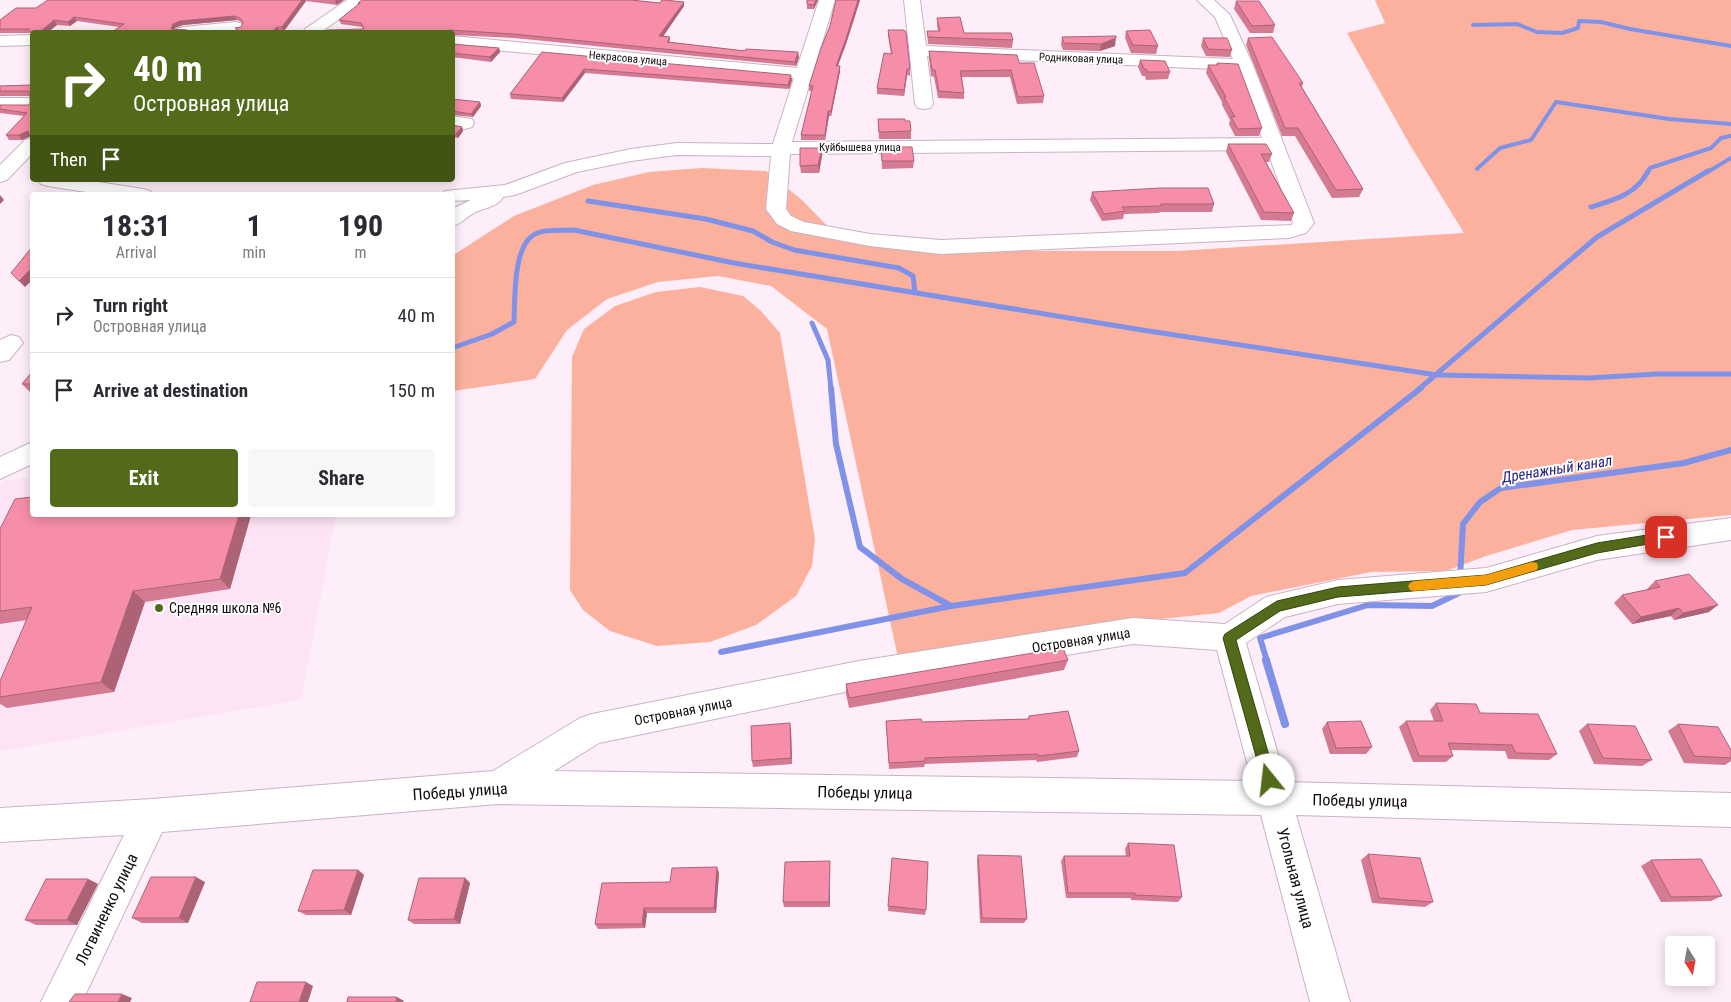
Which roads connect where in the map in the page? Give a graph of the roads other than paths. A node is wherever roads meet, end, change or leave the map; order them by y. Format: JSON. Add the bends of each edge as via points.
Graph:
{"nodes":[{"id":1,"x":358,"y":0,"type":"edge"},
{"id":2,"x":827,"y":0,"type":"edge"},
{"id":3,"x":912,"y":0,"type":"edge"},
{"id":4,"x":1205,"y":0,"type":"edge"},
{"id":5,"x":236,"y":26,"type":"edge"},
{"id":6,"x":201,"y":30,"type":"edge"},
{"id":7,"x":315,"y":30,"type":"edge"},
{"id":8,"x":30,"y":40,"type":"edge"},
{"id":9,"x":0,"y":41,"type":"edge"},
{"id":10,"x":455,"y":42,"type":"edge"},
{"id":11,"x":918,"y":51,"type":"junction"},
{"id":12,"x":1244,"y":65,"type":"junction"},
{"id":13,"x":803,"y":74,"type":"junction"},
{"id":14,"x":0,"y":103,"type":"edge"},
{"id":15,"x":30,"y":103,"type":"edge"},
{"id":16,"x":924,"y":104,"type":"dead end"},
{"id":17,"x":1274,"y":144,"type":"junction"},
{"id":18,"x":30,"y":146,"type":"edge"},
{"id":19,"x":781,"y":148,"type":"junction"},
{"id":20,"x":1,"y":174,"type":"edge"},
{"id":21,"x":23,"y":176,"type":"dead end"},
{"id":22,"x":61,"y":182,"type":"edge"},
{"id":23,"x":508,"y":191,"type":"junction"},
{"id":24,"x":124,"y":192,"type":"edge"},
{"id":25,"x":455,"y":195,"type":"edge"},
{"id":26,"x":455,"y":218,"type":"edge"},
{"id":27,"x":30,"y":453,"type":"edge"},
{"id":28,"x":0,"y":469,"type":"edge"},
{"id":29,"x":1731,"y":529,"type":"edge"},
{"id":30,"x":1229,"y":638,"type":"junction"},
{"id":31,"x":498,"y":787,"type":"junction"},
{"id":32,"x":1274,"y":798,"type":"junction"},
{"id":33,"x":1731,"y":810,"type":"edge"},
{"id":34,"x":152,"y":816,"type":"junction"},
{"id":35,"x":0,"y":825,"type":"edge"},
{"id":36,"x":61,"y":1002,"type":"edge"},
{"id":37,"x":1330,"y":1002,"type":"edge"}],
"edges":[{"from":1,"to":7,"type":"street"},
{"from":2,"to":13,"type":"street"},
{"from":3,"to":11,"type":"street"},
{"from":4,"to":12,"type":"street","via":[[1222,15]]},
{"from":5,"to":6,"type":"street"},
{"from":8,"to":9,"type":"street"},
{"from":10,"to":13,"type":"street","name":"Некрасова улица"},
{"from":11,"to":12,"type":"street","name":"Родниковая улица"},
{"from":11,"to":16,"type":"street"},
{"from":12,"to":17,"type":"street"},
{"from":13,"to":19,"type":"street"},
{"from":14,"to":15,"type":"street"},
{"from":17,"to":19,"type":"street","name":"Куйбышева улица"},
{"from":17,"to":19,"type":"street","via":[[1304,223],[1299,229],[951,247],[870,240],[798,227],[784,220],[776,209]]},
{"from":18,"to":20,"type":"street"},
{"from":19,"to":23,"type":"street","name":"Куйбышева улица","via":[[631,154],[572,167]]},
{"from":20,"to":21,"type":"street"},
{"from":22,"to":24,"type":"street"},
{"from":23,"to":25,"type":"street","name":"Куйбышева улица"},
{"from":23,"to":26,"type":"street","via":[[466,209]]},
{"from":27,"to":28,"type":"street"},
{"from":29,"to":30,"type":"street","via":[[1597,548],[1486,580],[1338,592],[1277,606]]},
{"from":30,"to":31,"type":"street","name":"Островная улица","via":[[1133,631],[859,675],[592,729]]},
{"from":30,"to":32,"type":"street","name":"Угольная улица"},
{"from":31,"to":32,"type":"street","name":"Победы улица"},
{"from":31,"to":34,"type":"street","name":"Победы улица"},
{"from":32,"to":33,"type":"street","name":"Победы улица"},
{"from":32,"to":37,"type":"street","name":"Угольная улица"},
{"from":34,"to":35,"type":"street","name":"Победы улица"},
{"from":34,"to":36,"type":"street","name":"Логвиненко улица"}]}
